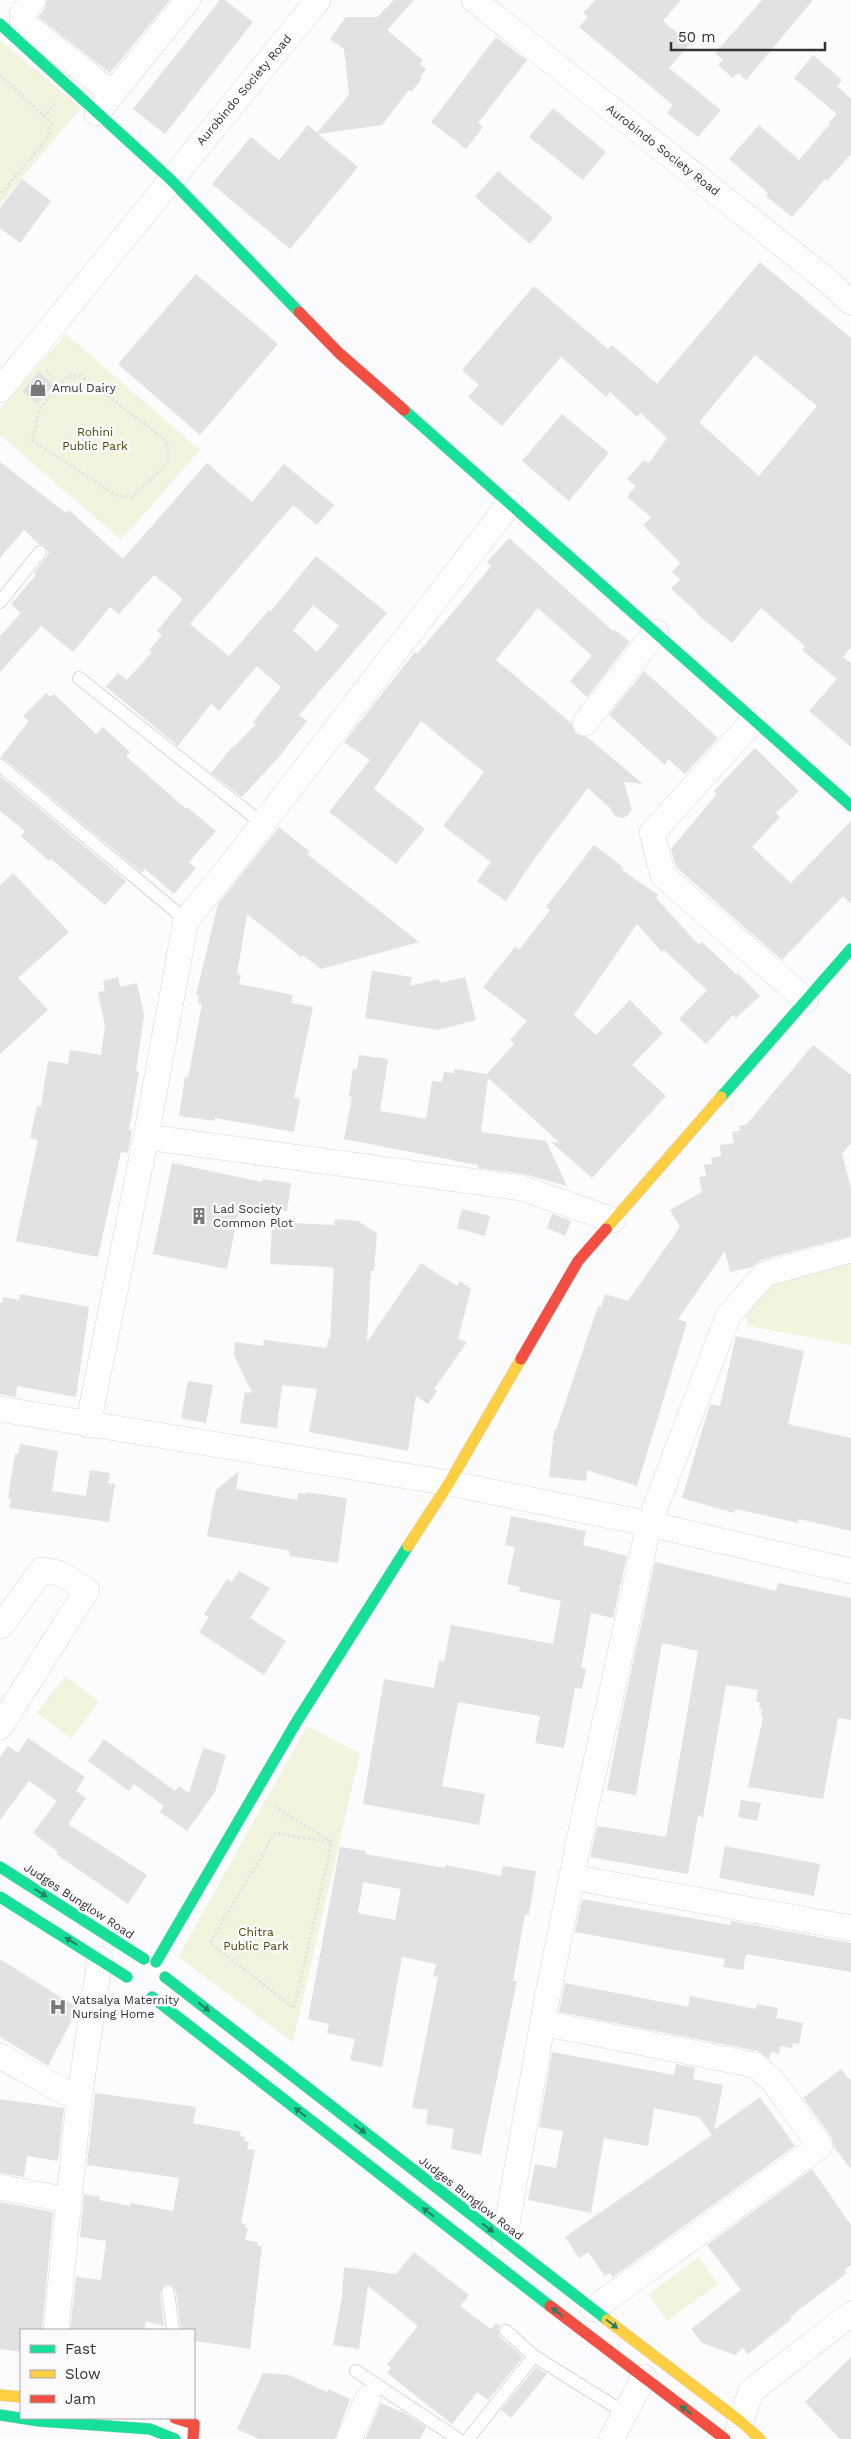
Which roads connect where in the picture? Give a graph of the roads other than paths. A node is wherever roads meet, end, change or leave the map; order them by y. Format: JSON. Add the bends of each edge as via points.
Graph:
{"nodes":[{"id":1,"x":33,"y":0,"type":"edge"},
{"id":2,"x":188,"y":0,"type":"edge"},
{"id":3,"x":318,"y":0,"type":"edge"},
{"id":4,"x":474,"y":0,"type":"edge"},
{"id":5,"x":0,"y":24,"type":"edge"},
{"id":6,"x":38,"y":47,"type":"junction"},
{"id":7,"x":112,"y":93,"type":"junction"},
{"id":8,"x":97,"y":113,"type":"junction"},
{"id":9,"x":170,"y":179,"type":"junction"},
{"id":10,"x":851,"y":302,"type":"edge"},
{"id":11,"x":0,"y":390,"type":"edge"},
{"id":12,"x":510,"y":503,"type":"junction"},
{"id":13,"x":40,"y":552,"type":"dead end"},
{"id":14,"x":0,"y":602,"type":"edge"},
{"id":15,"x":656,"y":632,"type":"junction"},
{"id":16,"x":79,"y":678,"type":"dead end"},
{"id":17,"x":754,"y":720,"type":"junction"},
{"id":18,"x":585,"y":723,"type":"dead end"},
{"id":19,"x":1,"y":766,"type":"edge"},
{"id":20,"x":851,"y":806,"type":"edge"},
{"id":21,"x":263,"y":824,"type":"junction"},
{"id":22,"x":186,"y":920,"type":"junction"},
{"id":23,"x":851,"y":949,"type":"edge"},
{"id":24,"x":806,"y":1000,"type":"junction"},
{"id":25,"x":146,"y":1137,"type":"junction"},
{"id":26,"x":613,"y":1220,"type":"junction"},
{"id":27,"x":851,"y":1250,"type":"edge"},
{"id":28,"x":0,"y":1409,"type":"edge"},
{"id":29,"x":88,"y":1425,"type":"junction"},
{"id":30,"x":448,"y":1483,"type":"junction"},
{"id":31,"x":649,"y":1524,"type":"junction"},
{"id":32,"x":851,"y":1571,"type":"edge"},
{"id":33,"x":1,"y":1626,"type":"dead end"},
{"id":34,"x":0,"y":1727,"type":"edge"},
{"id":35,"x":0,"y":1867,"type":"edge"},
{"id":36,"x":571,"y":1877,"type":"junction"},
{"id":37,"x":0,"y":1897,"type":"edge"},
{"id":38,"x":851,"y":1928,"type":"edge"},
{"id":39,"x":100,"y":1959,"type":"junction"},
{"id":40,"x":144,"y":1959,"type":"junction"},
{"id":41,"x":156,"y":1962,"type":"junction"},
{"id":42,"x":165,"y":1977,"type":"junction"},
{"id":43,"x":139,"y":1997,"type":"dead end"},
{"id":44,"x":152,"y":1997,"type":"junction"},
{"id":45,"x":542,"y":2023,"type":"junction"},
{"id":46,"x":0,"y":2056,"type":"edge"},
{"id":47,"x":79,"y":2100,"type":"junction"},
{"id":48,"x":0,"y":2188,"type":"edge"},
{"id":49,"x":68,"y":2200,"type":"junction"},
{"id":50,"x":504,"y":2241,"type":"junction"},
{"id":51,"x":168,"y":2292,"type":"dead end"},
{"id":52,"x":593,"y":2309,"type":"junction"},
{"id":53,"x":851,"y":2314,"type":"edge"},
{"id":54,"x":56,"y":2329,"type":"edge"},
{"id":55,"x":173,"y":2329,"type":"edge"},
{"id":56,"x":506,"y":2331,"type":"dead end"},
{"id":57,"x":534,"y":2356,"type":"junction"},
{"id":58,"x":356,"y":2371,"type":"dead end"},
{"id":59,"x":644,"y":2377,"type":"junction"},
{"id":60,"x":0,"y":2395,"type":"edge"},
{"id":61,"x":20,"y":2397,"type":"edge"},
{"id":62,"x":368,"y":2398,"type":"dead end"},
{"id":63,"x":625,"y":2413,"type":"junction"},
{"id":64,"x":0,"y":2416,"type":"edge"},
{"id":65,"x":20,"y":2419,"type":"edge"},
{"id":66,"x":23,"y":2419,"type":"edge"},
{"id":67,"x":181,"y":2419,"type":"edge"},
{"id":68,"x":734,"y":2433,"type":"edge"},
{"id":69,"x":175,"y":2439,"type":"edge"},
{"id":70,"x":193,"y":2439,"type":"edge"},
{"id":71,"x":349,"y":2439,"type":"edge"},
{"id":72,"x":458,"y":2439,"type":"edge"},
{"id":73,"x":468,"y":2439,"type":"edge"},
{"id":74,"x":611,"y":2439,"type":"edge"},
{"id":75,"x":760,"y":2439,"type":"edge"}],
"edges":[{"from":1,"to":6,"type":"street","via":[[22,14],[22,22]]},
{"from":2,"to":7,"type":"street"},
{"from":3,"to":9,"type":"street","name":"Aurobindo Society Road"},
{"from":4,"to":10,"type":"street","name":"Aurobindo Society Road"},
{"from":5,"to":6,"type":"street"},
{"from":6,"to":7,"type":"street"},
{"from":6,"to":8,"type":"street"},
{"from":7,"to":8,"type":"street"},
{"from":8,"to":9,"type":"street"},
{"from":9,"to":11,"type":"street","name":"Aurobindo Society Road"},
{"from":9,"to":12,"type":"street","via":[[339,352]]},
{"from":12,"to":15,"type":"street"},
{"from":12,"to":21,"type":"street"},
{"from":13,"to":14,"type":"lane"},
{"from":15,"to":17,"type":"street"},
{"from":15,"to":18,"type":"street"},
{"from":16,"to":21,"type":"lane"},
{"from":17,"to":20,"type":"street"},
{"from":17,"to":24,"type":"street","via":[[652,833],[663,876]]},
{"from":19,"to":22,"type":"lane"},
{"from":21,"to":22,"type":"street"},
{"from":22,"to":25,"type":"street"},
{"from":23,"to":24,"type":"street"},
{"from":24,"to":26,"type":"street"},
{"from":25,"to":26,"type":"street","via":[[522,1188]]},
{"from":25,"to":29,"type":"street"},
{"from":26,"to":30,"type":"street","via":[[578,1260]]},
{"from":27,"to":31,"type":"street","via":[[765,1274],[728,1316]]},
{"from":28,"to":29,"type":"street"},
{"from":29,"to":30,"type":"street"},
{"from":30,"to":31,"type":"street"},
{"from":30,"to":41,"type":"street","via":[[298,1721]]},
{"from":31,"to":32,"type":"street"},
{"from":31,"to":36,"type":"street"},
{"from":33,"to":34,"type":"street","via":[[42,1570],[59,1573],[87,1590]]},
{"from":35,"to":40,"type":"street","name":"Judges Bunglow Road","one_way":true},
{"from":36,"to":38,"type":"street"},
{"from":36,"to":45,"type":"street"},
{"from":39,"to":37,"type":"street","one_way":true},
{"from":39,"to":40,"type":"street","via":[[128,1982],[132,1964]]},
{"from":39,"to":47,"type":"street"},
{"from":40,"to":41,"type":"street","name":"Judges Bunglow Road"},
{"from":41,"to":42,"type":"street"},
{"from":42,"to":44,"type":"street","via":[[162,1989]]},
{"from":42,"to":50,"type":"street","name":"Judges Bunglow Road","one_way":true},
{"from":43,"to":44,"type":"street"},
{"from":59,"to":44,"type":"street","name":"Judges Bunglow Road","one_way":true},
{"from":45,"to":50,"type":"street"},
{"from":45,"to":52,"type":"street","via":[[756,2065],[773,2081],[820,2146]]},
{"from":46,"to":47,"type":"street"},
{"from":47,"to":49,"type":"street"},
{"from":48,"to":49,"type":"street"},
{"from":49,"to":54,"type":"street"},
{"from":50,"to":52,"type":"street","name":"Judges Bunglow Road"},
{"from":51,"to":55,"type":"lane"},
{"from":52,"to":68,"type":"street","name":"Judges Bunglow Road","one_way":true},
{"from":53,"to":68,"type":"street","via":[[751,2391]]},
{"from":56,"to":57,"type":"lane"},
{"from":57,"to":63,"type":"lane"},
{"from":57,"to":73,"type":"lane"},
{"from":58,"to":72,"type":"lane"},
{"from":59,"to":63,"type":"street"},
{"from":68,"to":59,"type":"street","name":"Judges Bunglow Road","one_way":true},
{"from":60,"to":61,"type":"street"},
{"from":62,"to":71,"type":"street"},
{"from":63,"to":74,"type":"street"},
{"from":64,"to":65,"type":"street"},
{"from":66,"to":69,"type":"street","via":[[150,2429]]},
{"from":67,"to":70,"type":"street","via":[[194,2424]]},
{"from":68,"to":75,"type":"street","name":"Judges Bunglow Road"}]}
